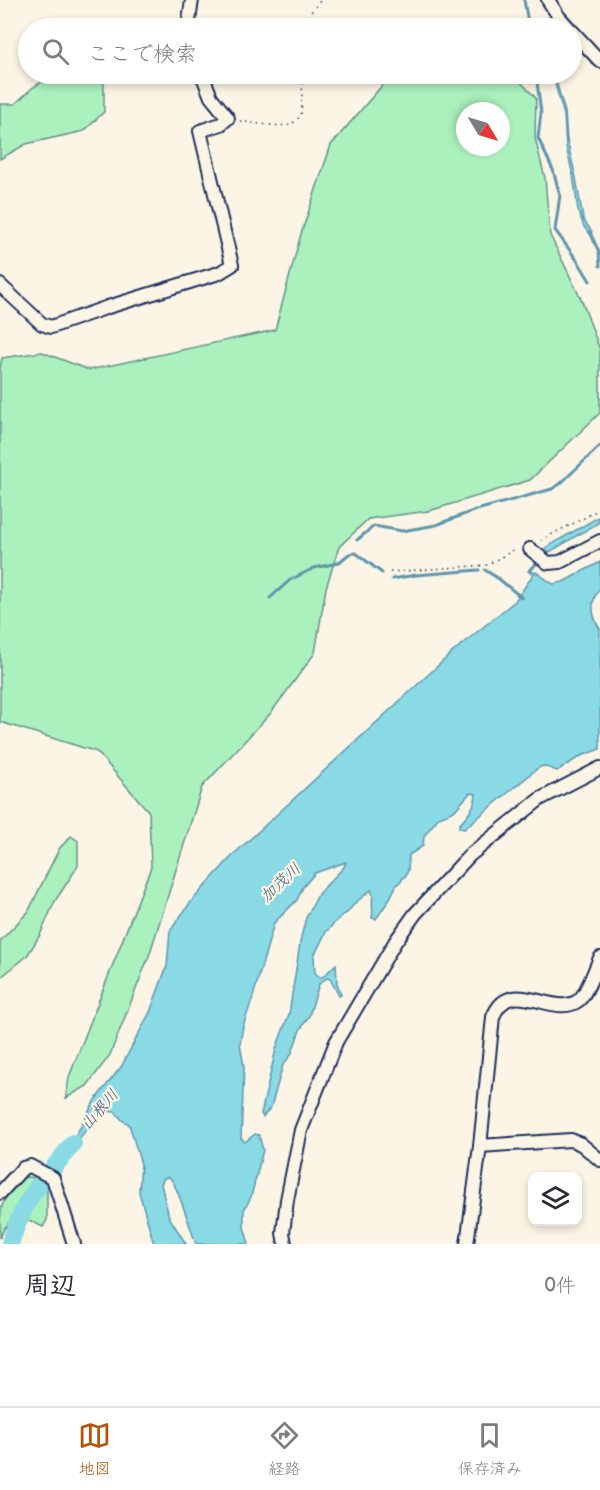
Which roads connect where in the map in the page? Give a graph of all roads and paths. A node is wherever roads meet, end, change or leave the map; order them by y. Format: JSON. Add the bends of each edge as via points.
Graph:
{"nodes":[{"id":1,"x":192,"y":0,"type":"edge"},
{"id":2,"x":321,"y":0,"type":"edge"},
{"id":3,"x":550,"y":1,"type":"edge"},
{"id":4,"x":189,"y":18,"type":"edge"},
{"id":5,"x":309,"y":18,"type":"edge"},
{"id":6,"x":562,"y":18,"type":"edge"},
{"id":7,"x":582,"y":42,"type":"edge"},
{"id":8,"x":600,"y":61,"type":"edge"},
{"id":9,"x":206,"y":84,"type":"edge"},
{"id":10,"x":303,"y":84,"type":"edge"},
{"id":11,"x":228,"y":118,"type":"junction"},
{"id":12,"x":0,"y":285,"type":"edge"},
{"id":13,"x":600,"y":508,"type":"edge"},
{"id":14,"x":600,"y":540,"type":"edge"},
{"id":15,"x":530,"y":549,"type":"junction"},
{"id":16,"x":390,"y":572,"type":"dead end"},
{"id":17,"x":600,"y":768,"type":"edge"},
{"id":18,"x":600,"y":958,"type":"edge"},
{"id":19,"x":480,"y":1146,"type":"junction"},
{"id":20,"x":600,"y":1160,"type":"edge"},
{"id":21,"x":0,"y":1193,"type":"edge"},
{"id":22,"x":74,"y":1244,"type":"edge"},
{"id":23,"x":285,"y":1244,"type":"edge"},
{"id":24,"x":466,"y":1244,"type":"edge"}],
"edges":[{"from":1,"to":4,"type":"street"},
{"from":2,"to":5,"type":"path"},
{"from":3,"to":6,"type":"street"},
{"from":7,"to":8,"type":"street"},
{"from":9,"to":11,"type":"street"},
{"from":10,"to":11,"type":"path","via":[[301,116],[289,125],[252,124]]},
{"from":11,"to":12,"type":"street","via":[[201,131],[232,265],[219,273],[51,327],[42,324]]},
{"from":13,"to":15,"type":"path"},
{"from":14,"to":15,"type":"street","via":[[560,562],[548,563]]},
{"from":15,"to":16,"type":"path","via":[[516,548],[487,565]]},
{"from":17,"to":23,"type":"street","via":[[540,799],[470,855],[415,914],[395,942],[336,1042],[301,1130],[287,1200]]},
{"from":18,"to":19,"type":"street","via":[[578,1001],[569,1004],[508,998],[496,1007]]},
{"from":19,"to":20,"type":"street","via":[[571,1140]]},
{"from":19,"to":24,"type":"street"},
{"from":21,"to":22,"type":"street","via":[[23,1168],[30,1166],[53,1178]]}]}
